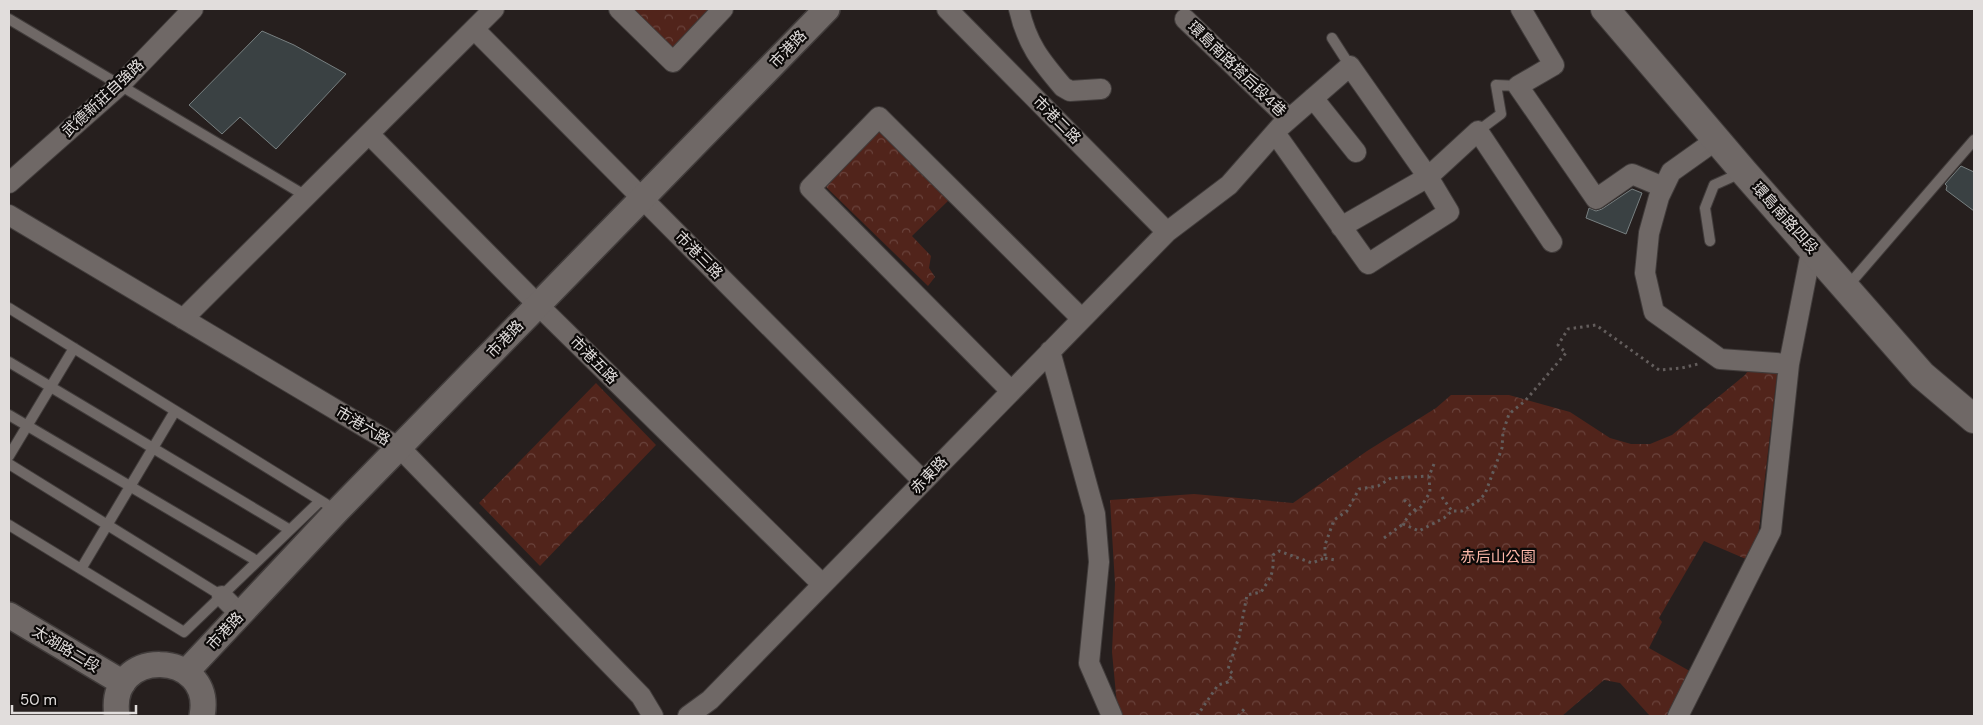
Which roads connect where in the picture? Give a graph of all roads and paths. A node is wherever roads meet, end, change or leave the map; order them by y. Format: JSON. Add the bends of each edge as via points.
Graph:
{"nodes":[{"id":1,"x":193,"y":9,"type":"edge"},
{"id":2,"x":494,"y":9,"type":"edge"},
{"id":3,"x":619,"y":9,"type":"edge"},
{"id":4,"x":723,"y":9,"type":"edge"},
{"id":5,"x":828,"y":9,"type":"edge"},
{"id":6,"x":947,"y":9,"type":"edge"},
{"id":7,"x":1019,"y":9,"type":"edge"},
{"id":8,"x":1521,"y":9,"type":"edge"},
{"id":9,"x":1604,"y":9,"type":"edge"},
{"id":10,"x":1185,"y":19,"type":"dead end"},
{"id":11,"x":9,"y":20,"type":"edge"},
{"id":12,"x":474,"y":29,"type":"junction"},
{"id":13,"x":1332,"y":38,"type":"dead end"},
{"id":14,"x":1350,"y":66,"type":"junction"},
{"id":15,"x":120,"y":85,"type":"junction"},
{"id":16,"x":1518,"y":86,"type":"junction"},
{"id":17,"x":1101,"y":89,"type":"dead end"},
{"id":18,"x":1313,"y":98,"type":"junction"},
{"id":19,"x":1282,"y":126,"type":"junction"},
{"id":20,"x":1478,"y":131,"type":"junction"},
{"id":21,"x":369,"y":134,"type":"junction"},
{"id":22,"x":1716,"y":140,"type":"junction"},
{"id":23,"x":1974,"y":140,"type":"edge"},
{"id":24,"x":1356,"y":152,"type":"dead end"},
{"id":25,"x":1744,"y":172,"type":"junction"},
{"id":26,"x":1428,"y":177,"type":"junction"},
{"id":27,"x":9,"y":183,"type":"edge"},
{"id":28,"x":1663,"y":187,"type":"junction"},
{"id":29,"x":306,"y":196,"type":"junction"},
{"id":30,"x":643,"y":198,"type":"junction"},
{"id":31,"x":9,"y":215,"type":"edge"},
{"id":32,"x":1341,"y":227,"type":"junction"},
{"id":33,"x":1167,"y":232,"type":"junction"},
{"id":34,"x":1710,"y":241,"type":"dead end"},
{"id":35,"x":1552,"y":242,"type":"dead end"},
{"id":36,"x":1812,"y":248,"type":"junction"},
{"id":37,"x":1847,"y":288,"type":"junction"},
{"id":38,"x":538,"y":305,"type":"junction"},
{"id":39,"x":9,"y":308,"type":"edge"},
{"id":40,"x":183,"y":319,"type":"junction"},
{"id":41,"x":1082,"y":319,"type":"junction"},
{"id":42,"x":74,"y":348,"type":"junction"},
{"id":43,"x":1050,"y":351,"type":"junction"},
{"id":44,"x":1720,"y":359,"type":"junction"},
{"id":45,"x":9,"y":362,"type":"edge"},
{"id":46,"x":1789,"y":364,"type":"junction"},
{"id":47,"x":51,"y":387,"type":"junction"},
{"id":48,"x":1011,"y":391,"type":"junction"},
{"id":49,"x":175,"y":411,"type":"junction"},
{"id":50,"x":9,"y":416,"type":"edge"},
{"id":51,"x":1974,"y":419,"type":"edge"},
{"id":52,"x":27,"y":426,"type":"junction"},
{"id":53,"x":153,"y":448,"type":"junction"},
{"id":54,"x":400,"y":448,"type":"junction"},
{"id":55,"x":9,"y":456,"type":"edge"},
{"id":56,"x":9,"y":464,"type":"edge"},
{"id":57,"x":1434,"y":464,"type":"dead end"},
{"id":58,"x":1429,"y":476,"type":"junction"},
{"id":59,"x":923,"y":481,"type":"junction"},
{"id":60,"x":130,"y":487,"type":"junction"},
{"id":61,"x":1442,"y":497,"type":"dead end"},
{"id":62,"x":1404,"y":500,"type":"dead end"},
{"id":63,"x":329,"y":506,"type":"junction"},
{"id":64,"x":1416,"y":511,"type":"junction"},
{"id":65,"x":1452,"y":511,"type":"junction"},
{"id":66,"x":1403,"y":524,"type":"junction"},
{"id":67,"x":9,"y":525,"type":"edge"},
{"id":68,"x":107,"y":525,"type":"junction"},
{"id":69,"x":290,"y":530,"type":"junction"},
{"id":70,"x":1384,"y":538,"type":"dead end"},
{"id":71,"x":1325,"y":558,"type":"junction"},
{"id":72,"x":1335,"y":560,"type":"dead end"},
{"id":73,"x":257,"y":561,"type":"junction"},
{"id":74,"x":81,"y":569,"type":"junction"},
{"id":75,"x":822,"y":584,"type":"junction"},
{"id":76,"x":222,"y":596,"type":"junction"},
{"id":77,"x":9,"y":614,"type":"edge"},
{"id":78,"x":240,"y":614,"type":"junction"},
{"id":79,"x":186,"y":672,"type":"junction"},
{"id":80,"x":123,"y":683,"type":"junction"},
{"id":81,"x":1246,"y":707,"type":"dead end"},
{"id":82,"x":117,"y":716,"type":"edge"},
{"id":83,"x":202,"y":716,"type":"edge"},
{"id":84,"x":652,"y":716,"type":"edge"},
{"id":85,"x":688,"y":716,"type":"edge"},
{"id":86,"x":1112,"y":716,"type":"edge"},
{"id":87,"x":1197,"y":716,"type":"edge"},
{"id":88,"x":1238,"y":716,"type":"edge"},
{"id":89,"x":1678,"y":716,"type":"edge"}],
"edges":[{"from":1,"to":15,"type":"street","name":"武德新莊自強路"},
{"from":2,"to":12,"type":"street"},
{"from":3,"to":4,"type":"street","via":[[673,62]]},
{"from":5,"to":30,"type":"street","name":"市港路"},
{"from":6,"to":33,"type":"street","name":"市港二路"},
{"from":7,"to":17,"type":"street","via":[[1031,46],[1063,87],[1070,92]]},
{"from":8,"to":16,"type":"street","via":[[1554,64]]},
{"from":9,"to":22,"type":"main road","name":"環島南路四段"},
{"from":10,"to":19,"type":"street","name":"環島南路塔后段4巷"},
{"from":11,"to":15,"type":"lane"},
{"from":12,"to":21,"type":"street"},
{"from":12,"to":30,"type":"street","name":"市港三路"},
{"from":13,"to":14,"type":"lane"},
{"from":14,"to":18,"type":"street","name":"赤東路"},
{"from":14,"to":26,"type":"street"},
{"from":15,"to":27,"type":"street","name":"武德新莊自強路"},
{"from":15,"to":29,"type":"lane"},
{"from":16,"to":20,"type":"lane","via":[[1496,85],[1501,114]]},
{"from":16,"to":28,"type":"street","via":[[1596,199],[1632,174]]},
{"from":18,"to":19,"type":"street","name":"赤東路"},
{"from":18,"to":24,"type":"street"},
{"from":19,"to":32,"type":"street","name":"環島南路塔后段4巷"},
{"from":19,"to":33,"type":"street","name":"赤東路","via":[[1228,185]]},
{"from":20,"to":26,"type":"street"},
{"from":20,"to":35,"type":"street"},
{"from":21,"to":29,"type":"street"},
{"from":21,"to":38,"type":"street","name":"市港五路"},
{"from":22,"to":25,"type":"main road","name":"環島南路四段"},
{"from":22,"to":28,"type":"street","via":[[1671,172]]},
{"from":23,"to":37,"type":"lane"},
{"from":25,"to":34,"type":"lane","via":[[1714,185],[1705,208]]},
{"from":25,"to":36,"type":"main road","name":"環島南路四段"},
{"from":26,"to":32,"type":"street"},
{"from":26,"to":32,"type":"street","name":"環島南路塔后段4巷","via":[[1449,212],[1368,264]]},
{"from":28,"to":44,"type":"street","via":[[1650,233],[1645,273],[1654,312]]},
{"from":29,"to":40,"type":"street"},
{"from":30,"to":38,"type":"street","name":"市港路"},
{"from":30,"to":59,"type":"street","name":"市港三路"},
{"from":31,"to":40,"type":"street","name":"市港六路"},
{"from":33,"to":41,"type":"street","name":"赤東路"},
{"from":36,"to":37,"type":"main road","name":"環島南路四段"},
{"from":36,"to":46,"type":"street"},
{"from":37,"to":51,"type":"main road","name":"環島南路四段","via":[[1922,375]]},
{"from":38,"to":54,"type":"street","name":"市港路"},
{"from":38,"to":75,"type":"street","name":"市港五路"},
{"from":39,"to":42,"type":"lane"},
{"from":40,"to":54,"type":"street","name":"市港六路"},
{"from":41,"to":43,"type":"street","name":"赤東路"},
{"from":41,"to":48,"type":"street","via":[[879,117],[872,124],[810,188]]},
{"from":42,"to":47,"type":"lane"},
{"from":42,"to":49,"type":"lane"},
{"from":43,"to":48,"type":"street","name":"赤東路"},
{"from":43,"to":86,"type":"street","via":[[1095,514],[1098,562],[1089,663]]},
{"from":44,"to":46,"type":"street"},
{"from":44,"to":65,"type":"path","via":[[1659,370],[1596,325],[1568,329],[1558,344],[1566,353],[1525,401],[1509,414],[1502,448],[1485,494],[1462,511]]},
{"from":45,"to":47,"type":"lane"},
{"from":46,"to":89,"type":"street","via":[[1771,531]]},
{"from":47,"to":52,"type":"lane"},
{"from":47,"to":53,"type":"lane"},
{"from":48,"to":59,"type":"street","name":"赤東路"},
{"from":49,"to":53,"type":"lane"},
{"from":49,"to":63,"type":"lane"},
{"from":50,"to":52,"type":"lane"},
{"from":52,"to":55,"type":"lane"},
{"from":52,"to":60,"type":"lane"},
{"from":53,"to":60,"type":"lane"},
{"from":53,"to":69,"type":"lane"},
{"from":54,"to":63,"type":"street","name":"市港路"},
{"from":54,"to":84,"type":"street","name":"市港六路","via":[[641,696]]},
{"from":56,"to":68,"type":"lane"},
{"from":57,"to":58,"type":"path"},
{"from":58,"to":64,"type":"path","via":[[1430,492]]},
{"from":58,"to":71,"type":"path","via":[[1391,478],[1378,486],[1360,489],[1347,511],[1334,520],[1325,545]]},
{"from":59,"to":75,"type":"street","name":"赤東路"},
{"from":60,"to":68,"type":"lane"},
{"from":60,"to":73,"type":"lane"},
{"from":61,"to":65,"type":"path"},
{"from":62,"to":64,"type":"path"},
{"from":63,"to":69,"type":"lane"},
{"from":63,"to":78,"type":"street","name":"市港路"},
{"from":64,"to":66,"type":"path"},
{"from":65,"to":66,"type":"path","via":[[1419,531]]},
{"from":66,"to":70,"type":"path"},
{"from":67,"to":74,"type":"lane"},
{"from":68,"to":74,"type":"lane"},
{"from":68,"to":76,"type":"lane"},
{"from":69,"to":73,"type":"lane"},
{"from":71,"to":72,"type":"path"},
{"from":71,"to":87,"type":"path","via":[[1312,563],[1279,551],[1273,555],[1271,577],[1261,592],[1247,595],[1239,637],[1228,669],[1233,674],[1228,682],[1218,685]]},
{"from":73,"to":76,"type":"lane"},
{"from":74,"to":76,"type":"lane","via":[[184,632]]},
{"from":75,"to":85,"type":"street","name":"赤東路","via":[[710,700]]},
{"from":76,"to":78,"type":"street"},
{"from":77,"to":80,"type":"street","name":"太湖路二段"},
{"from":78,"to":79,"type":"street","name":"市港路"},
{"from":79,"to":80,"type":"street","via":[[166,664],[145,666]]},
{"from":79,"to":83,"type":"street","via":[[202,695]]},
{"from":80,"to":82,"type":"street","via":[[118,695]]},
{"from":81,"to":88,"type":"path"}]}
